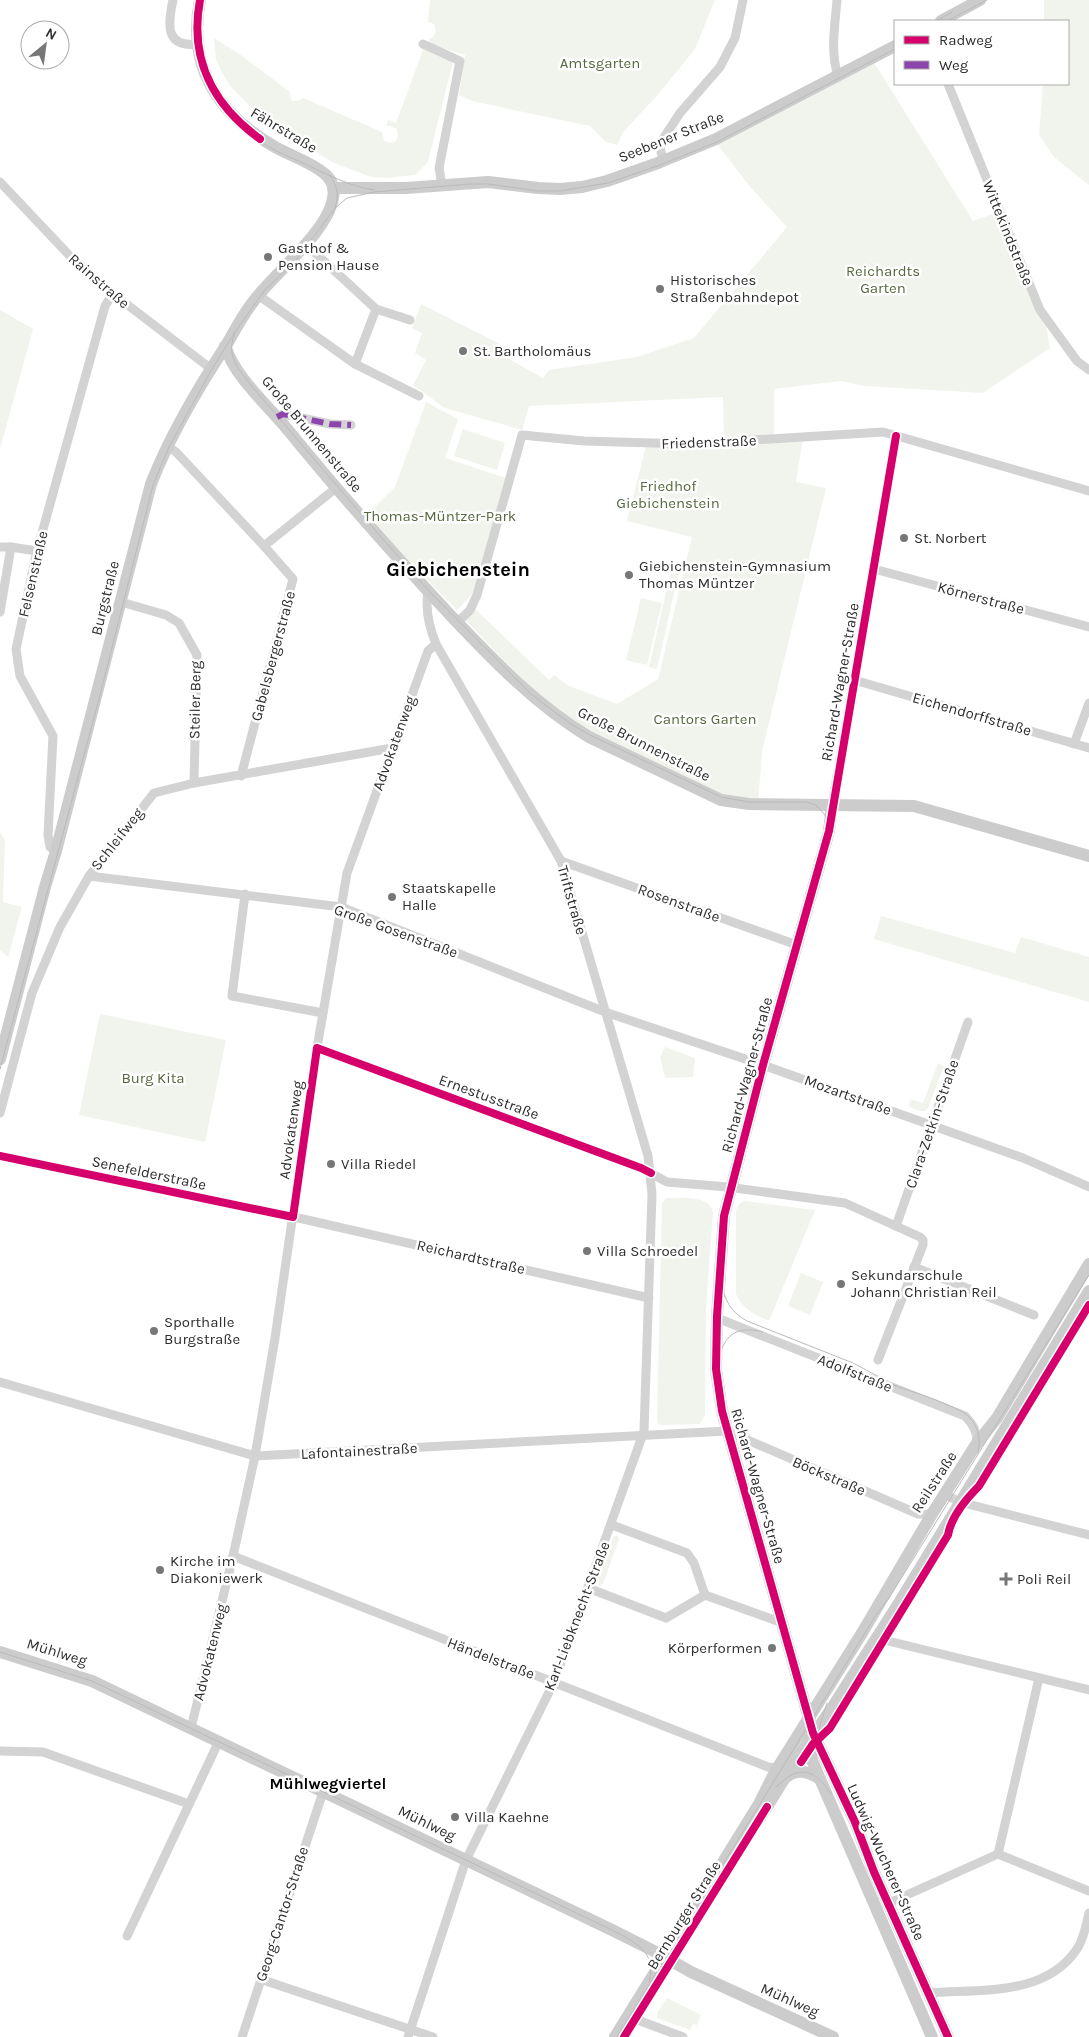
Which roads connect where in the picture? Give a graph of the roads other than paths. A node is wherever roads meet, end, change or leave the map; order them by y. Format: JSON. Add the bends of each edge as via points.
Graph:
{"nodes":[{"id":1,"x":173,"y":0,"type":"edge"},
{"id":2,"x":200,"y":0,"type":"edge"},
{"id":3,"x":743,"y":0,"type":"edge"},
{"id":4,"x":837,"y":0,"type":"edge"},
{"id":5,"x":980,"y":0,"type":"edge"},
{"id":6,"x":943,"y":20,"type":"edge"},
{"id":7,"x":198,"y":44,"type":"junction"},
{"id":8,"x":423,"y":44,"type":"dead end"},
{"id":9,"x":894,"y":47,"type":"edge"},
{"id":10,"x":838,"y":76,"type":"junction"},
{"id":11,"x":948,"y":85,"type":"edge"},
{"id":12,"x":663,"y":161,"type":"junction"},
{"id":13,"x":0,"y":182,"type":"edge"},
{"id":14,"x":442,"y":185,"type":"junction"},
{"id":15,"x":333,"y":188,"type":"junction"},
{"id":16,"x":313,"y":251,"type":"dead end"},
{"id":17,"x":112,"y":295,"type":"junction"},
{"id":18,"x":258,"y":295,"type":"junction"},
{"id":19,"x":376,"y":309,"type":"junction"},
{"id":20,"x":410,"y":320,"type":"dead end"},
{"id":21,"x":225,"y":346,"type":"junction"},
{"id":22,"x":356,"y":364,"type":"junction"},
{"id":23,"x":210,"y":368,"type":"junction"},
{"id":24,"x":1089,"y":370,"type":"edge"},
{"id":25,"x":419,"y":396,"type":"dead end"},
{"id":26,"x":277,"y":417,"type":"junction"},
{"id":27,"x":352,"y":425,"type":"dead end"},
{"id":28,"x":896,"y":436,"type":"junction"},
{"id":29,"x":168,"y":446,"type":"junction"},
{"id":30,"x":336,"y":488,"type":"junction"},
{"id":31,"x":1089,"y":491,"type":"edge"},
{"id":32,"x":264,"y":546,"type":"junction"},
{"id":33,"x":0,"y":547,"type":"edge"},
{"id":34,"x":11,"y":547,"type":"junction"},
{"id":35,"x":37,"y":551,"type":"junction"},
{"id":36,"x":874,"y":570,"type":"junction"},
{"id":37,"x":428,"y":592,"type":"junction"},
{"id":38,"x":121,"y":602,"type":"junction"},
{"id":39,"x":0,"y":612,"type":"edge"},
{"id":40,"x":457,"y":623,"type":"junction"},
{"id":41,"x":1089,"y":627,"type":"edge"},
{"id":42,"x":436,"y":644,"type":"junction"},
{"id":43,"x":854,"y":680,"type":"junction"},
{"id":44,"x":1089,"y":703,"type":"edge"},
{"id":45,"x":1074,"y":744,"type":"junction"},
{"id":46,"x":392,"y":748,"type":"junction"},
{"id":47,"x":1089,"y":748,"type":"edge"},
{"id":48,"x":241,"y":776,"type":"junction"},
{"id":49,"x":194,"y":783,"type":"junction"},
{"id":50,"x":832,"y":805,"type":"junction"},
{"id":51,"x":56,"y":851,"type":"junction"},
{"id":52,"x":1089,"y":856,"type":"edge"},
{"id":53,"x":561,"y":861,"type":"junction"},
{"id":54,"x":89,"y":876,"type":"junction"},
{"id":55,"x":245,"y":894,"type":"junction"},
{"id":56,"x":341,"y":907,"type":"junction"},
{"id":57,"x":797,"y":945,"type":"junction"},
{"id":58,"x":604,"y":1012,"type":"junction"},
{"id":59,"x":323,"y":1013,"type":"junction"},
{"id":60,"x":968,"y":1022,"type":"dead end"},
{"id":61,"x":2,"y":1042,"type":"edge"},
{"id":62,"x":316,"y":1048,"type":"junction"},
{"id":63,"x":0,"y":1059,"type":"edge"},
{"id":64,"x":763,"y":1065,"type":"junction"},
{"id":65,"x":0,"y":1113,"type":"edge"},
{"id":66,"x":931,"y":1126,"type":"junction"},
{"id":67,"x":0,"y":1156,"type":"edge"},
{"id":68,"x":651,"y":1173,"type":"junction"},
{"id":69,"x":1089,"y":1186,"type":"edge"},
{"id":70,"x":730,"y":1188,"type":"junction"},
{"id":71,"x":293,"y":1217,"type":"junction"},
{"id":72,"x":896,"y":1226,"type":"junction"},
{"id":73,"x":1089,"y":1264,"type":"edge"},
{"id":74,"x":914,"y":1267,"type":"junction"},
{"id":75,"x":1089,"y":1291,"type":"edge"},
{"id":76,"x":650,"y":1298,"type":"junction"},
{"id":77,"x":1034,"y":1316,"type":"dead end"},
{"id":78,"x":717,"y":1318,"type":"junction"},
{"id":79,"x":878,"y":1360,"type":"dead end"},
{"id":80,"x":0,"y":1382,"type":"edge"},
{"id":81,"x":727,"y":1431,"type":"junction"},
{"id":82,"x":643,"y":1437,"type":"junction"},
{"id":83,"x":978,"y":1443,"type":"junction"},
{"id":84,"x":256,"y":1456,"type":"junction"},
{"id":85,"x":944,"y":1494,"type":"junction"},
{"id":86,"x":960,"y":1502,"type":"junction"},
{"id":87,"x":932,"y":1514,"type":"junction"},
{"id":88,"x":612,"y":1525,"type":"junction"},
{"id":89,"x":1089,"y":1534,"type":"edge"},
{"id":90,"x":233,"y":1556,"type":"junction"},
{"id":91,"x":588,"y":1588,"type":"junction"},
{"id":92,"x":705,"y":1595,"type":"junction"},
{"id":93,"x":783,"y":1623,"type":"junction"},
{"id":94,"x":888,"y":1641,"type":"dead end"},
{"id":95,"x":0,"y":1652,"type":"edge"},
{"id":96,"x":1039,"y":1678,"type":"junction"},
{"id":97,"x":554,"y":1682,"type":"junction"},
{"id":98,"x":1089,"y":1690,"type":"edge"},
{"id":99,"x":808,"y":1718,"type":"junction"},
{"id":100,"x":191,"y":1728,"type":"junction"},
{"id":101,"x":811,"y":1737,"type":"junction"},
{"id":102,"x":219,"y":1741,"type":"junction"},
{"id":103,"x":0,"y":1751,"type":"edge"},
{"id":104,"x":781,"y":1773,"type":"junction"},
{"id":105,"x":820,"y":1779,"type":"junction"},
{"id":106,"x":323,"y":1792,"type":"junction"},
{"id":107,"x":189,"y":1804,"type":"junction"},
{"id":108,"x":998,"y":1854,"type":"junction"},
{"id":109,"x":466,"y":1860,"type":"junction"},
{"id":110,"x":1089,"y":1891,"type":"edge"},
{"id":111,"x":889,"y":1903,"type":"junction"},
{"id":112,"x":1089,"y":1913,"type":"edge"},
{"id":113,"x":127,"y":1936,"type":"dead end"},
{"id":114,"x":668,"y":1958,"type":"junction"},
{"id":115,"x":260,"y":1980,"type":"junction"},
{"id":116,"x":929,"y":1993,"type":"junction"},
{"id":117,"x":635,"y":2019,"type":"junction"},
{"id":118,"x":409,"y":2033,"type":"edge"},
{"id":119,"x":242,"y":2037,"type":"edge"},
{"id":120,"x":433,"y":2037,"type":"edge"},
{"id":121,"x":615,"y":2037,"type":"edge"},
{"id":122,"x":624,"y":2037,"type":"edge"},
{"id":123,"x":683,"y":2037,"type":"edge"},
{"id":124,"x":834,"y":2037,"type":"edge"},
{"id":125,"x":932,"y":2037,"type":"edge"},
{"id":126,"x":948,"y":2037,"type":"edge"}],
"edges":[{"from":1,"to":7,"type":"street","via":[[171,33],[181,43]]},
{"from":2,"to":7,"type":"street","name":"Fährstraße"},
{"from":3,"to":12,"type":"street","via":[[735,38],[720,67],[680,113],[663,139],[660,147]]},
{"from":4,"to":10,"type":"street","via":[[834,63]]},
{"from":5,"to":6,"type":"street"},
{"from":7,"to":15,"type":"street","name":"Fährstraße","via":[[211,86],[230,114],[260,139],[324,173]]},
{"from":8,"to":14,"type":"street","via":[[460,60],[440,168]]},
{"from":9,"to":10,"type":"street","name":"Seebener Straße"},
{"from":10,"to":12,"type":"street","name":"Seebener Straße","via":[[716,139]]},
{"from":11,"to":24,"type":"street","name":"Wittekindstraße","via":[[1040,310],[1077,362]]},
{"from":12,"to":14,"type":"street","name":"Seebener Straße","via":[[607,181],[568,188],[488,182]]},
{"from":13,"to":17,"type":"street","name":"Rainstraße","via":[[86,273]]},
{"from":14,"to":15,"type":"street","name":"Seebener Straße"},
{"from":15,"to":18,"type":"street","name":"Burgstraße","via":[[331,207],[319,227]]},
{"from":16,"to":19,"type":"street"},
{"from":17,"to":23,"type":"street","name":"Rainstraße"},
{"from":17,"to":35,"type":"street","name":"Felsenstraße","via":[[105,306]]},
{"from":18,"to":21,"type":"street","name":"Burgstraße"},
{"from":18,"to":22,"type":"street"},
{"from":19,"to":20,"type":"street"},
{"from":19,"to":22,"type":"street"},
{"from":21,"to":23,"type":"street","name":"Burgstraße"},
{"from":21,"to":26,"type":"street","name":"Große Brunnenstraße","via":[[236,368]]},
{"from":22,"to":25,"type":"street"},
{"from":23,"to":29,"type":"street","name":"Burgstraße"},
{"from":26,"to":27,"type":"street","via":[[283,414]]},
{"from":26,"to":30,"type":"street","name":"Große Brunnenstraße"},
{"from":28,"to":31,"type":"street","name":"Friedenstraße"},
{"from":28,"to":36,"type":"street","name":"Richard-Wagner-Straße"},
{"from":28,"to":40,"type":"street","name":"Friedenstraße","via":[[882,432],[688,444],[584,441],[522,435],[477,595],[470,610]]},
{"from":29,"to":32,"type":"street","name":"Gabelsbergerstraße"},
{"from":29,"to":38,"type":"street","name":"Burgstraße","via":[[151,484]]},
{"from":30,"to":32,"type":"street"},
{"from":30,"to":37,"type":"street","name":"Große Brunnenstraße"},
{"from":32,"to":48,"type":"street","name":"Gabelsbergerstraße","via":[[293,579]]},
{"from":33,"to":34,"type":"street"},
{"from":34,"to":35,"type":"street"},
{"from":34,"to":39,"type":"street","name":"Felsenstraße"},
{"from":35,"to":51,"type":"street","name":"Felsenstraße","via":[[16,649],[20,676],[53,736],[48,835],[50,846]]},
{"from":36,"to":41,"type":"street","name":"Körnerstraße"},
{"from":36,"to":43,"type":"street","name":"Richard-Wagner-Straße"},
{"from":37,"to":40,"type":"street","name":"Große Brunnenstraße"},
{"from":37,"to":42,"type":"street","name":"Triftstraße","via":[[426,606]]},
{"from":38,"to":49,"type":"street","name":"Steiler Berg","via":[[166,615],[179,623],[197,655]]},
{"from":38,"to":51,"type":"street","name":"Burgstraße"},
{"from":40,"to":50,"type":"street","name":"Große Brunnenstraße","via":[[531,696],[589,737],[721,800],[749,804]]},
{"from":42,"to":46,"type":"street","name":"Advokatenweg","via":[[428,651]]},
{"from":42,"to":53,"type":"street","name":"Triftstraße"},
{"from":43,"to":45,"type":"street","name":"Eichendorffstraße"},
{"from":43,"to":50,"type":"street","name":"Richard-Wagner-Straße"},
{"from":44,"to":45,"type":"street"},
{"from":45,"to":47,"type":"street","name":"Eichendorffstraße"},
{"from":46,"to":48,"type":"street","name":"Schleifweg"},
{"from":46,"to":56,"type":"street","name":"Advokatenweg","via":[[347,872]]},
{"from":48,"to":49,"type":"street","name":"Schleifweg"},
{"from":49,"to":54,"type":"street","name":"Schleifweg","via":[[154,793]]},
{"from":50,"to":52,"type":"street","name":"Große Brunnenstraße","via":[[914,806]]},
{"from":50,"to":57,"type":"street","name":"Richard-Wagner-Straße","via":[[829,831]]},
{"from":51,"to":61,"type":"street","name":"Burgstraße"},
{"from":53,"to":57,"type":"street","name":"Rosenstraße"},
{"from":53,"to":58,"type":"street","name":"Triftstraße"},
{"from":54,"to":55,"type":"street","name":"Große Gosenstraße"},
{"from":54,"to":65,"type":"street","name":"Schleifweg","via":[[60,927],[32,994]]},
{"from":55,"to":56,"type":"street","name":"Große Gosenstraße"},
{"from":55,"to":59,"type":"street","via":[[232,996]]},
{"from":56,"to":58,"type":"street","name":"Große Gosenstraße"},
{"from":56,"to":59,"type":"street","name":"Advokatenweg"},
{"from":57,"to":64,"type":"street","name":"Richard-Wagner-Straße"},
{"from":58,"to":64,"type":"street","name":"Mozartstraße"},
{"from":58,"to":68,"type":"street","name":"Triftstraße"},
{"from":59,"to":62,"type":"street","name":"Advokatenweg"},
{"from":60,"to":66,"type":"street","name":"Clara-Zetkin-Straße"},
{"from":61,"to":63,"type":"street","name":"Burgstraße"},
{"from":62,"to":68,"type":"street","name":"Ernestusstraße"},
{"from":62,"to":71,"type":"street","name":"Advokatenweg"},
{"from":64,"to":66,"type":"street","name":"Mozartstraße"},
{"from":64,"to":70,"type":"street","name":"Richard-Wagner-Straße"},
{"from":66,"to":69,"type":"street","name":"Mozartstraße","via":[[1023,1158]]},
{"from":66,"to":72,"type":"street","name":"Clara-Zetkin-Straße"},
{"from":67,"to":71,"type":"street","name":"Senefelderstraße"},
{"from":68,"to":70,"type":"street","name":"Ernestusstraße","via":[[667,1182]]},
{"from":68,"to":76,"type":"street","name":"Karl-Liebknecht-Straße"},
{"from":70,"to":72,"type":"street","name":"Ernestusstraße","via":[[844,1203]]},
{"from":70,"to":78,"type":"street","name":"Richard-Wagner-Straße","via":[[724,1216]]},
{"from":71,"to":76,"type":"street","name":"Reichardtstraße"},
{"from":71,"to":84,"type":"street","name":"Advokatenweg"},
{"from":72,"to":74,"type":"street","name":"Ernestusstraße","via":[[923,1240]]},
{"from":73,"to":83,"type":"street","name":"Reilstraße","via":[[997,1418]]},
{"from":74,"to":77,"type":"street"},
{"from":74,"to":79,"type":"street"},
{"from":75,"to":86,"type":"street"},
{"from":76,"to":82,"type":"street","name":"Karl-Liebknecht-Straße"},
{"from":78,"to":81,"type":"street","name":"Richard-Wagner-Straße","via":[[717,1380]]},
{"from":78,"to":83,"type":"street","name":"Adolfstraße","via":[[965,1416],[972,1422]]},
{"from":80,"to":84,"type":"street","name":"Lafontainestraße"},
{"from":81,"to":82,"type":"street","name":"Lafontainestraße"},
{"from":81,"to":87,"type":"street","name":"Böckstraße","via":[[918,1514]]},
{"from":81,"to":93,"type":"street","name":"Richard-Wagner-Straße"},
{"from":82,"to":84,"type":"street","name":"Lafontainestraße"},
{"from":82,"to":88,"type":"street","name":"Karl-Liebknecht-Straße"},
{"from":83,"to":85,"type":"street","name":"Reilstraße"},
{"from":84,"to":90,"type":"street","name":"Advokatenweg"},
{"from":85,"to":86,"type":"street"},
{"from":85,"to":87,"type":"street","name":"Reilstraße"},
{"from":86,"to":89,"type":"street"},
{"from":86,"to":101,"type":"street"},
{"from":87,"to":99,"type":"street","name":"Reilstraße"},
{"from":88,"to":91,"type":"street","name":"Karl-Liebknecht-Straße"},
{"from":88,"to":92,"type":"street","via":[[687,1553]]},
{"from":90,"to":97,"type":"street","name":"Händelstraße"},
{"from":90,"to":100,"type":"street","name":"Advokatenweg"},
{"from":91,"to":92,"type":"street","via":[[666,1618]]},
{"from":91,"to":97,"type":"street","name":"Karl-Liebknecht-Straße"},
{"from":92,"to":93,"type":"street"},
{"from":93,"to":99,"type":"street","name":"Richard-Wagner-Straße"},
{"from":94,"to":96,"type":"street"},
{"from":95,"to":100,"type":"street","name":"Mühlweg","via":[[92,1681]]},
{"from":96,"to":98,"type":"street"},
{"from":96,"to":108,"type":"street"},
{"from":97,"to":104,"type":"street","name":"Händelstraße"},
{"from":97,"to":109,"type":"street","name":"Karl-Liebknecht-Straße"},
{"from":99,"to":101,"type":"street","name":"Ludwig-Wucherer-Straße"},
{"from":99,"to":104,"type":"street","name":"Bernburger Straße"},
{"from":100,"to":102,"type":"street","name":"Mühlweg"},
{"from":101,"to":104,"type":"street","name":"Bernburger Straße"},
{"from":101,"to":105,"type":"street","name":"Ludwig-Wucherer-Straße","via":[[812,1760]]},
{"from":101,"to":111,"type":"street","name":"Ludwig-Wucherer-Straße","via":[[852,1815]]},
{"from":102,"to":106,"type":"street","name":"Mühlweg"},
{"from":102,"to":107,"type":"street"},
{"from":103,"to":107,"type":"street","via":[[43,1752]]},
{"from":104,"to":105,"type":"street","via":[[808,1772]]},
{"from":104,"to":114,"type":"street","name":"Bernburger Straße","via":[[759,1804]]},
{"from":105,"to":125,"type":"street","name":"Ludwig-Wucherer-Straße"},
{"from":106,"to":109,"type":"street","name":"Mühlweg"},
{"from":106,"to":115,"type":"street","name":"Georg-Cantor-Straße"},
{"from":107,"to":113,"type":"street"},
{"from":108,"to":110,"type":"street"},
{"from":108,"to":111,"type":"street"},
{"from":109,"to":114,"type":"street","name":"Mühlweg"},
{"from":109,"to":118,"type":"street","name":"Karl-Liebknecht-Straße"},
{"from":111,"to":116,"type":"street","name":"Ludwig-Wucherer-Straße"},
{"from":112,"to":116,"type":"street","via":[[1077,1949],[1050,1975],[1007,1988]]},
{"from":114,"to":117,"type":"street","name":"Bernburger Straße"},
{"from":114,"to":121,"type":"street","name":"Bernburger Straße"},
{"from":114,"to":124,"type":"street","name":"Mühlweg","via":[[691,1972]]},
{"from":115,"to":118,"type":"street"},
{"from":115,"to":119,"type":"street","name":"Georg-Cantor-Straße"},
{"from":116,"to":126,"type":"street","name":"Ludwig-Wucherer-Straße"},
{"from":117,"to":122,"type":"street","name":"Bernburger Straße"},
{"from":117,"to":123,"type":"street"},
{"from":118,"to":120,"type":"street"}]}
